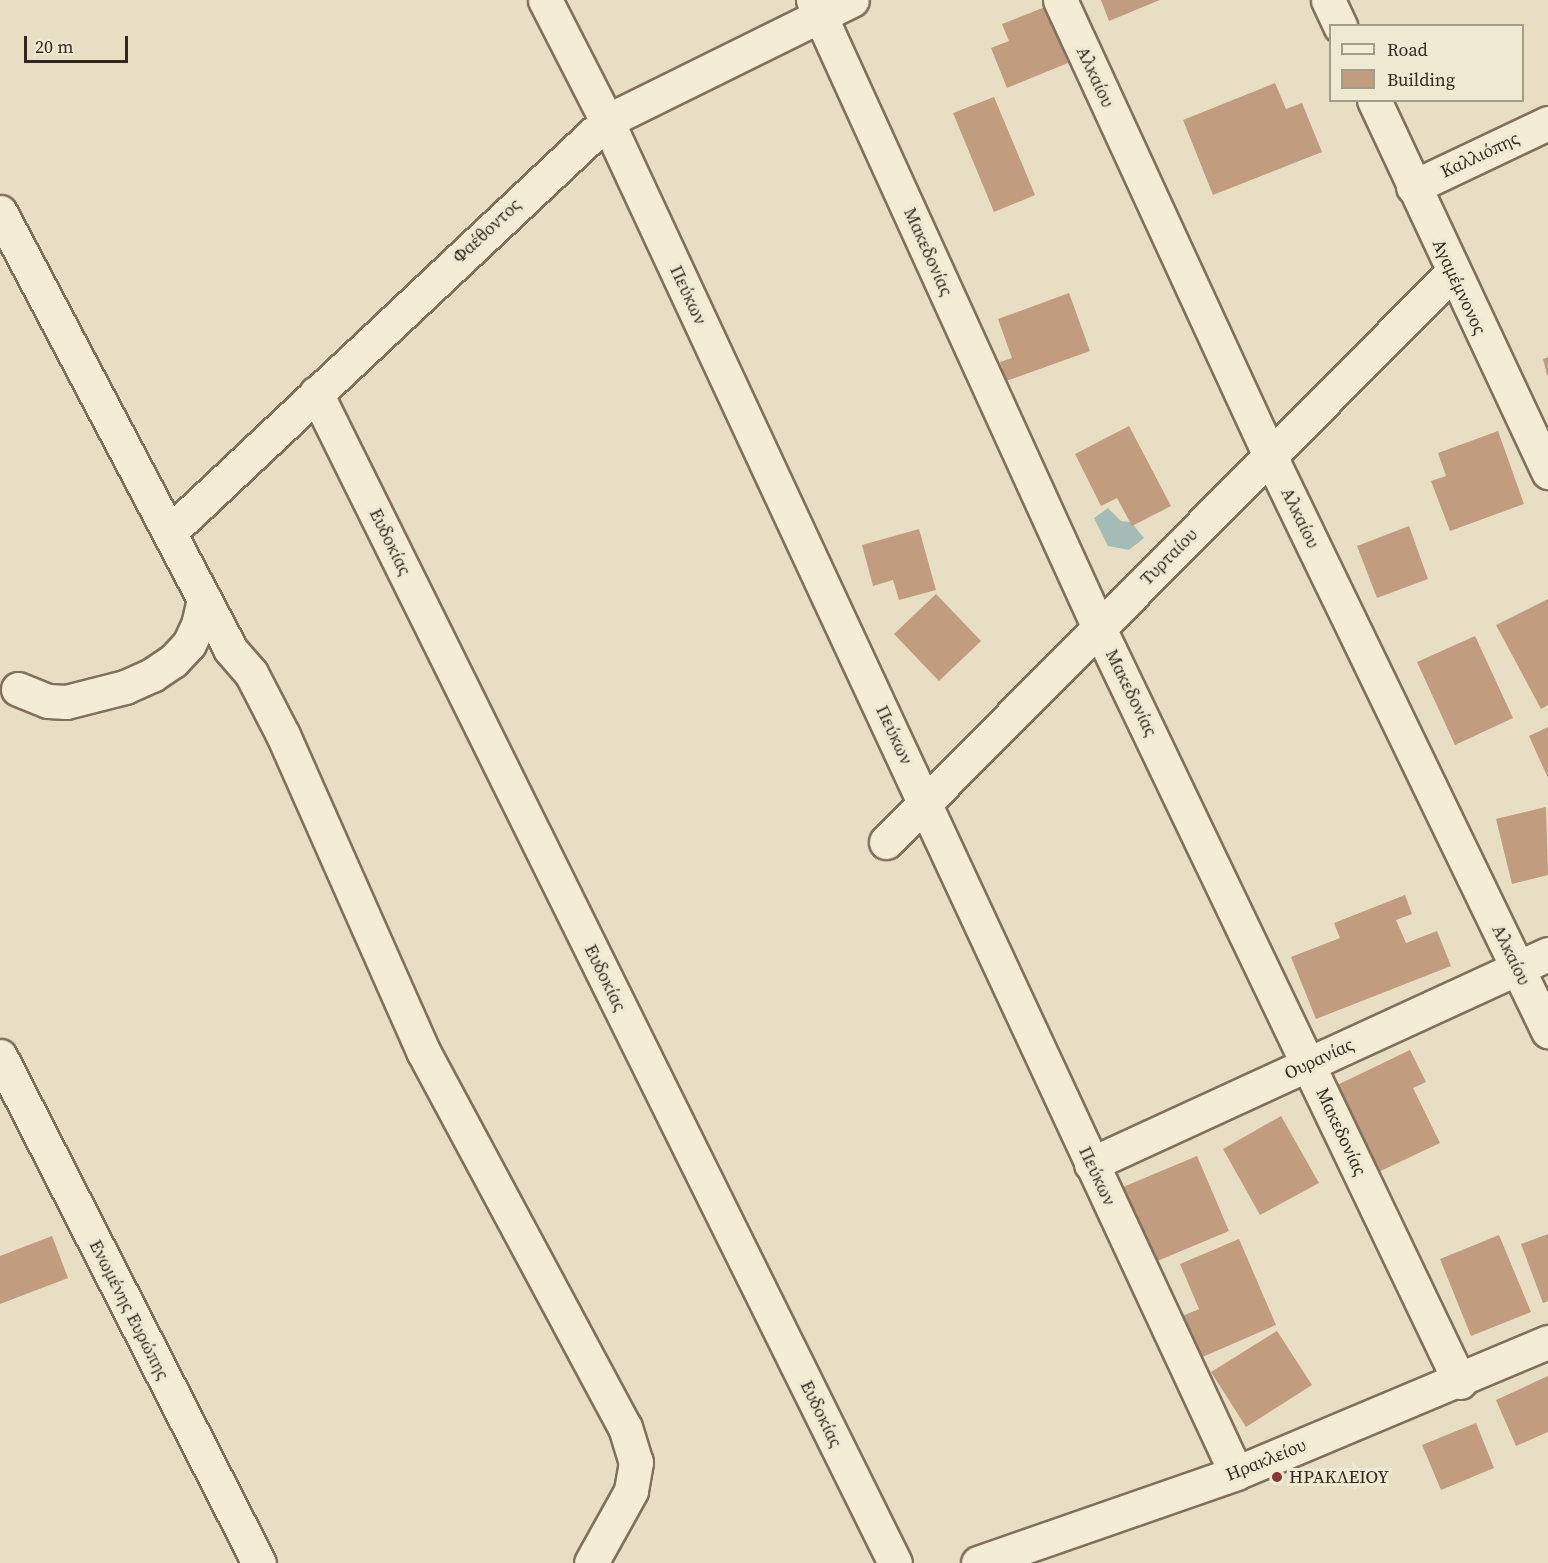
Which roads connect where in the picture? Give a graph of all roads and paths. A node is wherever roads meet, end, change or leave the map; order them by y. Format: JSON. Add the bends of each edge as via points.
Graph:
{"nodes":[{"id":1,"x":545,"y":0,"type":"edge"},
{"id":2,"x":852,"y":0,"type":"edge"},
{"id":3,"x":1060,"y":0,"type":"edge"},
{"id":4,"x":1329,"y":0,"type":"edge"},
{"id":5,"x":816,"y":7,"type":"edge"},
{"id":6,"x":1339,"y":24,"type":"edge"},
{"id":7,"x":1375,"y":102,"type":"edge"},
{"id":8,"x":607,"y":121,"type":"junction"},
{"id":9,"x":1548,"y":123,"type":"edge"},
{"id":10,"x":1413,"y":187,"type":"junction"},
{"id":11,"x":0,"y":212,"type":"edge"},
{"id":12,"x":1452,"y":273,"type":"junction"},
{"id":13,"x":316,"y":393,"type":"junction"},
{"id":14,"x":1270,"y":456,"type":"junction"},
{"id":15,"x":1548,"y":472,"type":"edge"},
{"id":16,"x":171,"y":531,"type":"junction"},
{"id":17,"x":204,"y":599,"type":"junction"},
{"id":18,"x":1099,"y":628,"type":"junction"},
{"id":19,"x":18,"y":689,"type":"dead end"},
{"id":20,"x":926,"y":803,"type":"junction"},
{"id":21,"x":886,"y":842,"type":"dead end"},
{"id":22,"x":1548,"y":954,"type":"edge"},
{"id":23,"x":1517,"y":968,"type":"junction"},
{"id":24,"x":1548,"y":1031,"type":"edge"},
{"id":25,"x":0,"y":1056,"type":"edge"},
{"id":26,"x":1309,"y":1064,"type":"junction"},
{"id":27,"x":1090,"y":1164,"type":"junction"},
{"id":28,"x":1548,"y":1342,"type":"edge"},
{"id":29,"x":1460,"y":1382,"type":"junction"},
{"id":30,"x":1236,"y":1473,"type":"junction"},
{"id":31,"x":259,"y":1563,"type":"edge"},
{"id":32,"x":591,"y":1563,"type":"edge"},
{"id":33,"x":895,"y":1563,"type":"edge"},
{"id":34,"x":978,"y":1563,"type":"edge"}],
"edges":[{"from":1,"to":8,"type":"street","name":"Πεύκων"},
{"from":2,"to":5,"type":"street","name":"Φαέθοντος"},
{"from":3,"to":14,"type":"street","name":"Αλκαίου"},
{"from":4,"to":6,"type":"street"},
{"from":5,"to":8,"type":"street","name":"Φαέθοντος"},
{"from":5,"to":18,"type":"street","name":"Μακεδονίας"},
{"from":7,"to":10,"type":"street","name":"Αγαμέμνονος"},
{"from":8,"to":13,"type":"street","name":"Φαέθοντος"},
{"from":8,"to":20,"type":"street","name":"Πεύκων"},
{"from":9,"to":10,"type":"street","name":"Καλλιόπης"},
{"from":10,"to":12,"type":"street","name":"Αγαμέμνονος"},
{"from":11,"to":16,"type":"street"},
{"from":12,"to":14,"type":"street","name":"Τυρταίου"},
{"from":12,"to":15,"type":"street","name":"Αγαμέμνονος"},
{"from":13,"to":16,"type":"street","name":"Φαέθοντος"},
{"from":13,"to":33,"type":"street","name":"Ευδοκίας"},
{"from":14,"to":18,"type":"street","name":"Τυρταίου"},
{"from":14,"to":23,"type":"street","name":"Αλκαίου"},
{"from":16,"to":17,"type":"street"},
{"from":17,"to":19,"type":"street","via":[[189,644],[173,661],[134,683],[66,702],[48,701]]},
{"from":17,"to":32,"type":"street","via":[[230,650],[251,673],[283,735],[423,1051],[625,1427],[636,1462],[631,1491]]},
{"from":18,"to":20,"type":"street","name":"Τυρταίου"},
{"from":18,"to":26,"type":"street","name":"Μακεδονίας"},
{"from":20,"to":21,"type":"street","name":"Τυρταίου"},
{"from":20,"to":27,"type":"street","name":"Πεύκων"},
{"from":22,"to":23,"type":"street","name":"Ουρανίας"},
{"from":23,"to":24,"type":"street","name":"Αλκαίου"},
{"from":23,"to":26,"type":"street","name":"Ουρανίας"},
{"from":25,"to":31,"type":"street","name":"Ενωμένης Ευρώπης"},
{"from":26,"to":27,"type":"street","name":"Ουρανίας"},
{"from":26,"to":29,"type":"street","name":"Μακεδονίας"},
{"from":27,"to":30,"type":"street","name":"Πεύκων"},
{"from":28,"to":29,"type":"street","name":"Ηρακλείου"},
{"from":29,"to":30,"type":"street","name":"Ηρακλείου"},
{"from":30,"to":34,"type":"street","name":"Ηρακλείου"}]}
